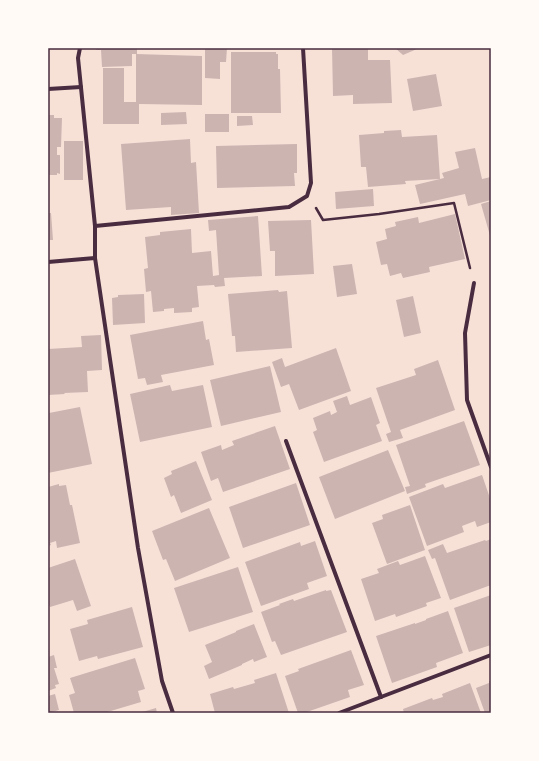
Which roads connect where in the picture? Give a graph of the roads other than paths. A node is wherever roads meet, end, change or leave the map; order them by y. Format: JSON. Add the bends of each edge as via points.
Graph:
{"nodes":[{"id":1,"x":80,"y":48,"type":"edge"},
{"id":2,"x":303,"y":48,"type":"edge"},
{"id":3,"x":81,"y":87,"type":"junction"},
{"id":4,"x":48,"y":89,"type":"edge"},
{"id":5,"x":95,"y":226,"type":"junction"},
{"id":6,"x":95,"y":258,"type":"junction"},
{"id":7,"x":48,"y":262,"type":"edge"},
{"id":8,"x":474,"y":283,"type":"road end"},
{"id":9,"x":286,"y":441,"type":"dead end"},
{"id":10,"x":491,"y":467,"type":"edge"},
{"id":11,"x":491,"y":655,"type":"edge"},
{"id":12,"x":381,"y":697,"type":"junction"},
{"id":13,"x":173,"y":713,"type":"edge"},
{"id":14,"x":339,"y":713,"type":"edge"}],
"edges":[{"from":1,"to":3,"type":"street","via":[[78,58]]},
{"from":2,"to":5,"type":"street","via":[[311,183],[307,196],[289,207]]},
{"from":3,"to":4,"type":"street"},
{"from":3,"to":5,"type":"street"},
{"from":5,"to":6,"type":"street"},
{"from":6,"to":7,"type":"street"},
{"from":6,"to":13,"type":"street","via":[[138,548],[162,681]]},
{"from":8,"to":10,"type":"street","via":[[465,333],[466,400]]},
{"from":9,"to":12,"type":"street"},
{"from":11,"to":12,"type":"street"},
{"from":12,"to":14,"type":"street"}]}
